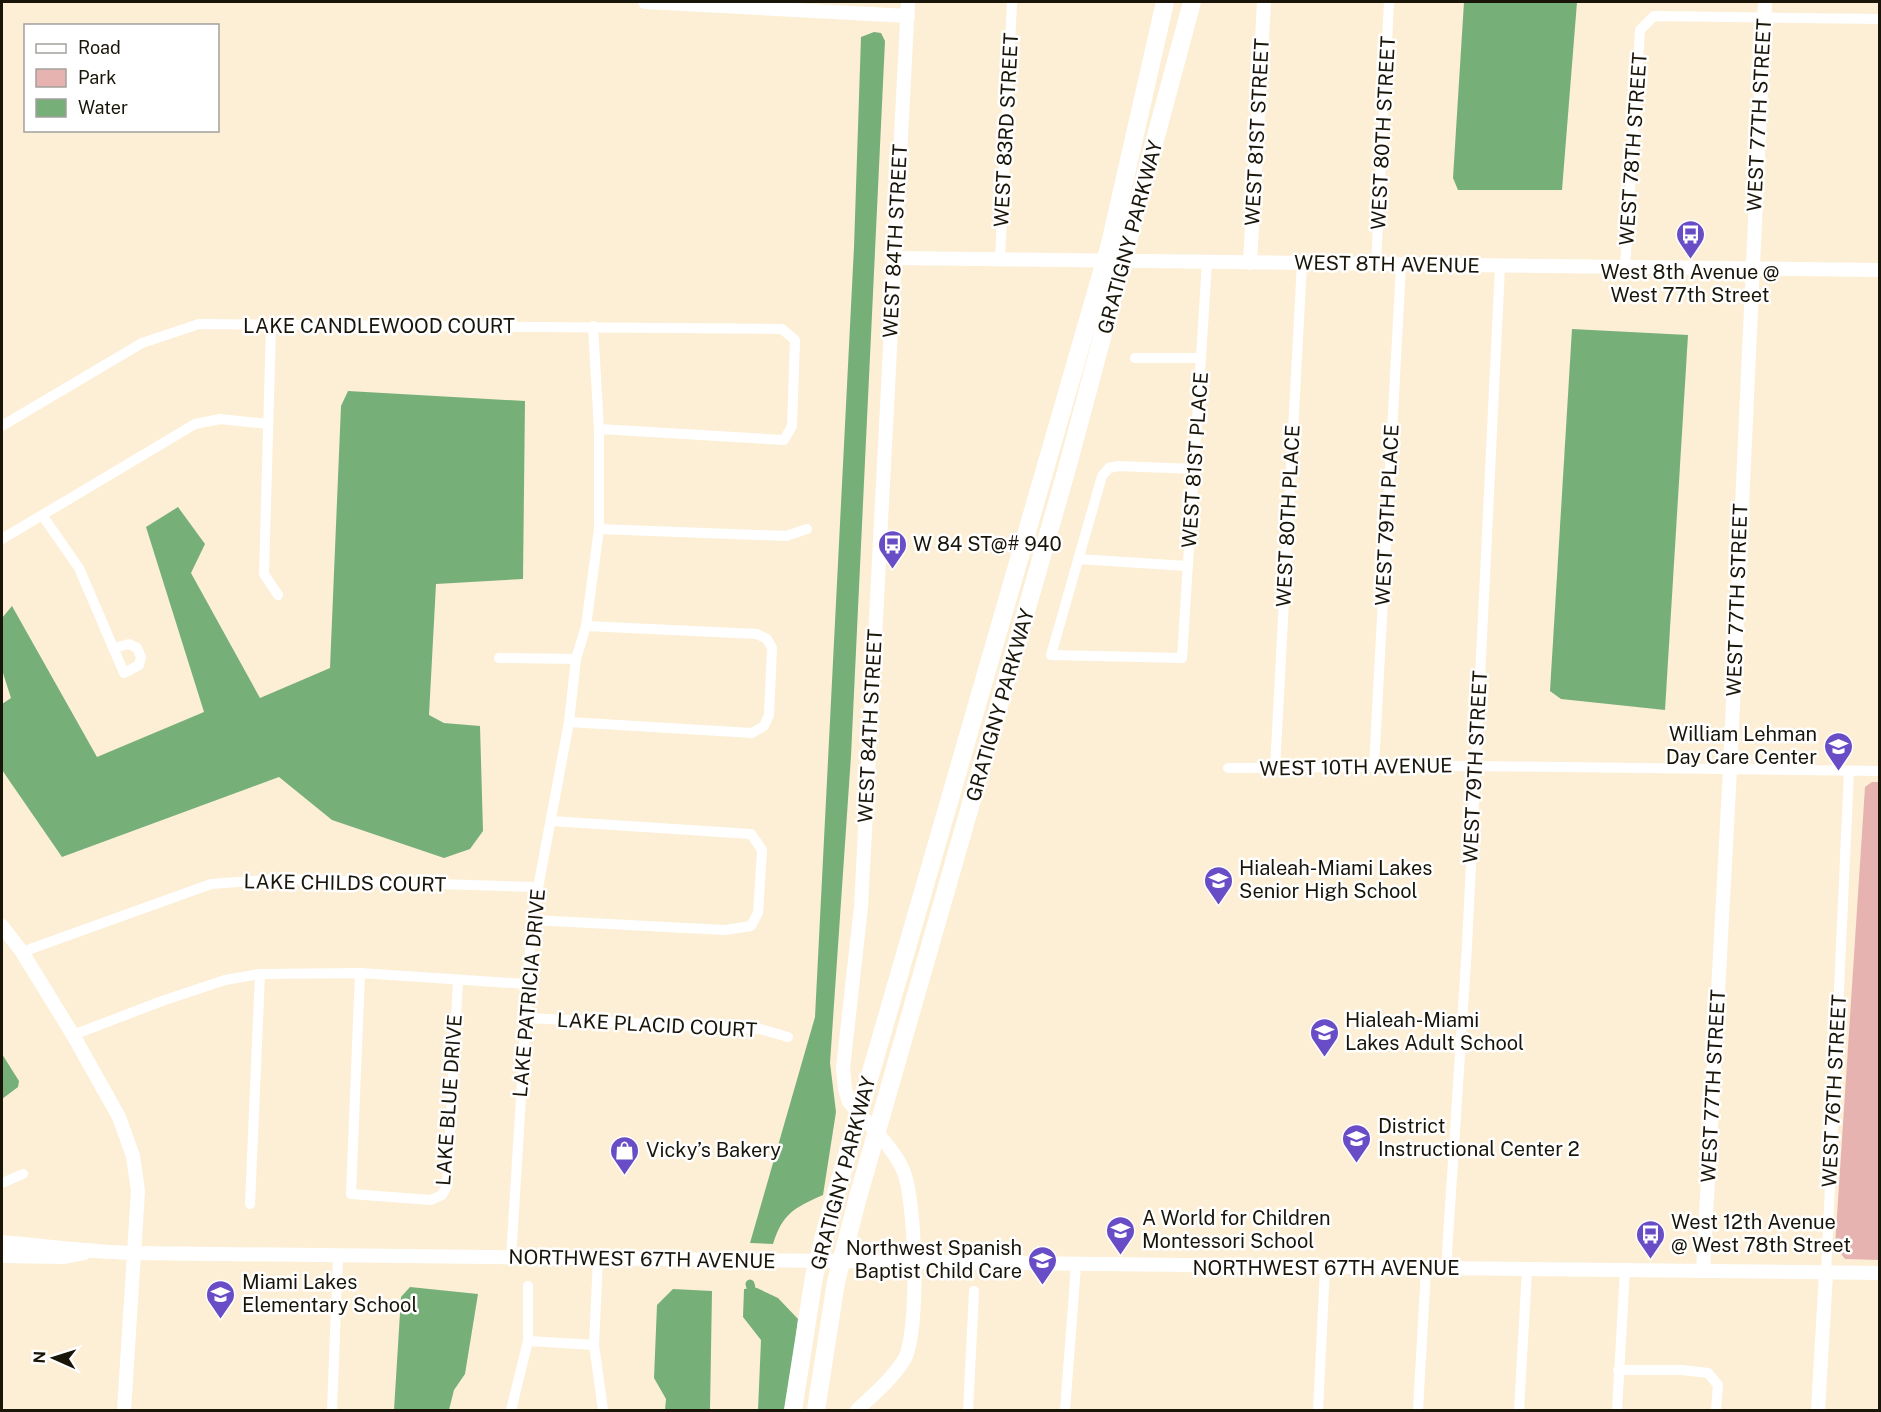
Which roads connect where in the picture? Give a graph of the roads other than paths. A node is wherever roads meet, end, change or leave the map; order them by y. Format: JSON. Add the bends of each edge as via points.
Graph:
{"nodes":[{"id":1,"x":645,"y":2,"type":"edge"},
{"id":2,"x":1012,"y":2,"type":"edge"},
{"id":3,"x":1165,"y":2,"type":"edge"},
{"id":4,"x":1192,"y":2,"type":"edge"},
{"id":5,"x":1264,"y":2,"type":"edge"},
{"id":6,"x":1389,"y":2,"type":"edge"},
{"id":7,"x":1765,"y":2,"type":"edge"},
{"id":8,"x":838,"y":7,"type":"edge"},
{"id":9,"x":908,"y":9,"type":"edge"},
{"id":10,"x":1764,"y":17,"type":"junction"},
{"id":11,"x":1880,"y":19,"type":"edge"},
{"id":12,"x":894,"y":258,"type":"junction"},
{"id":13,"x":999,"y":259,"type":"junction"},
{"id":14,"x":1207,"y":262,"type":"junction"},
{"id":15,"x":1250,"y":263,"type":"junction"},
{"id":16,"x":1302,"y":263,"type":"junction"},
{"id":17,"x":1376,"y":264,"type":"junction"},
{"id":18,"x":1401,"y":264,"type":"junction"},
{"id":19,"x":1500,"y":266,"type":"junction"},
{"id":20,"x":1625,"y":267,"type":"junction"},
{"id":21,"x":1751,"y":268,"type":"junction"},
{"id":22,"x":1880,"y":270,"type":"edge"},
{"id":23,"x":593,"y":326,"type":"junction"},
{"id":24,"x":271,"y":327,"type":"junction"},
{"id":25,"x":1135,"y":358,"type":"dead end"},
{"id":26,"x":1201,"y":358,"type":"junction"},
{"id":27,"x":268,"y":424,"type":"junction"},
{"id":28,"x":2,"y":426,"type":"edge"},
{"id":29,"x":599,"y":429,"type":"junction"},
{"id":30,"x":1196,"y":469,"type":"junction"},
{"id":31,"x":42,"y":514,"type":"junction"},
{"id":32,"x":599,"y":529,"type":"junction"},
{"id":33,"x":807,"y":529,"type":"dead end"},
{"id":34,"x":2,"y":539,"type":"edge"},
{"id":35,"x":1078,"y":559,"type":"junction"},
{"id":36,"x":1188,"y":566,"type":"junction"},
{"id":37,"x":278,"y":595,"type":"dead end"},
{"id":38,"x":586,"y":626,"type":"junction"},
{"id":39,"x":113,"y":648,"type":"junction"},
{"id":40,"x":499,"y":658,"type":"dead end"},
{"id":41,"x":576,"y":658,"type":"junction"},
{"id":42,"x":569,"y":722,"type":"junction"},
{"id":43,"x":1374,"y":766,"type":"junction"},
{"id":44,"x":1475,"y":766,"type":"junction"},
{"id":45,"x":1228,"y":768,"type":"dead end"},
{"id":46,"x":1275,"y":769,"type":"junction"},
{"id":47,"x":1730,"y":769,"type":"junction"},
{"id":48,"x":1849,"y":771,"type":"junction"},
{"id":49,"x":1880,"y":771,"type":"edge"},
{"id":50,"x":551,"y":821,"type":"junction"},
{"id":51,"x":536,"y":887,"type":"junction"},
{"id":52,"x":532,"y":920,"type":"junction"},
{"id":53,"x":2,"y":926,"type":"edge"},
{"id":54,"x":22,"y":952,"type":"junction"},
{"id":55,"x":360,"y":973,"type":"junction"},
{"id":56,"x":260,"y":974,"type":"junction"},
{"id":57,"x":458,"y":980,"type":"junction"},
{"id":58,"x":526,"y":984,"type":"junction"},
{"id":59,"x":526,"y":1018,"type":"junction"},
{"id":60,"x":74,"y":1035,"type":"junction"},
{"id":61,"x":788,"y":1037,"type":"dead end"},
{"id":62,"x":23,"y":1174,"type":"dead end"},
{"id":63,"x":2,"y":1183,"type":"edge"},
{"id":64,"x":250,"y":1204,"type":"dead end"},
{"id":65,"x":2,"y":1242,"type":"edge"},
{"id":66,"x":89,"y":1252,"type":"junction"},
{"id":67,"x":135,"y":1253,"type":"junction"},
{"id":68,"x":2,"y":1256,"type":"edge"},
{"id":69,"x":338,"y":1256,"type":"junction"},
{"id":70,"x":511,"y":1258,"type":"junction"},
{"id":71,"x":598,"y":1259,"type":"junction"},
{"id":72,"x":913,"y":1262,"type":"junction"},
{"id":73,"x":1076,"y":1266,"type":"junction"},
{"id":74,"x":1325,"y":1268,"type":"junction"},
{"id":75,"x":1426,"y":1269,"type":"junction"},
{"id":76,"x":1446,"y":1269,"type":"junction"},
{"id":77,"x":1527,"y":1269,"type":"junction"},
{"id":78,"x":1625,"y":1270,"type":"junction"},
{"id":79,"x":1703,"y":1271,"type":"junction"},
{"id":80,"x":1826,"y":1273,"type":"junction"},
{"id":81,"x":1880,"y":1273,"type":"edge"},
{"id":82,"x":528,"y":1286,"type":"dead end"},
{"id":83,"x":974,"y":1291,"type":"dead end"},
{"id":84,"x":528,"y":1341,"type":"junction"},
{"id":85,"x":594,"y":1345,"type":"junction"},
{"id":86,"x":1618,"y":1370,"type":"junction"},
{"id":87,"x":124,"y":1410,"type":"edge"},
{"id":88,"x":332,"y":1410,"type":"edge"},
{"id":89,"x":511,"y":1410,"type":"edge"},
{"id":90,"x":603,"y":1410,"type":"edge"},
{"id":91,"x":793,"y":1410,"type":"edge"},
{"id":92,"x":816,"y":1410,"type":"edge"},
{"id":93,"x":857,"y":1410,"type":"edge"},
{"id":94,"x":968,"y":1410,"type":"edge"},
{"id":95,"x":1065,"y":1410,"type":"edge"},
{"id":96,"x":1318,"y":1410,"type":"edge"},
{"id":97,"x":1418,"y":1410,"type":"edge"},
{"id":98,"x":1519,"y":1410,"type":"edge"},
{"id":99,"x":1617,"y":1410,"type":"edge"},
{"id":100,"x":1716,"y":1410,"type":"edge"},
{"id":101,"x":1818,"y":1410,"type":"edge"}],
"edges":[{"from":1,"to":8,"type":"street"},
{"from":2,"to":13,"type":"street","name":"WEST 83RD STREET"},
{"from":3,"to":91,"type":"highway","name":"GRATIGNY PARKWAY","via":[[1110,244],[814,1277]]},
{"from":4,"to":92,"type":"highway","name":"GRATIGNY PARKWAY","via":[[1120,279],[836,1282]]},
{"from":5,"to":15,"type":"street","name":"WEST 81ST STREET"},
{"from":6,"to":17,"type":"street","name":"WEST 80TH STREET"},
{"from":7,"to":10,"type":"street","name":"WEST 77TH STREET"},
{"from":8,"to":9,"type":"street"},
{"from":9,"to":12,"type":"street","name":"WEST 84TH STREET"},
{"from":10,"to":11,"type":"street"},
{"from":10,"to":20,"type":"street","name":"WEST 78TH STREET","via":[[1654,16],[1640,30]]},
{"from":10,"to":21,"type":"street","name":"WEST 77TH STREET"},
{"from":12,"to":13,"type":"street","name":"WEST 8TH AVENUE"},
{"from":12,"to":72,"type":"street","name":"WEST 84TH STREET","via":[[861,907],[843,1068],[849,1102],[903,1169],[909,1190]]},
{"from":13,"to":14,"type":"street","name":"WEST 8TH AVENUE"},
{"from":14,"to":15,"type":"street","name":"WEST 8TH AVENUE"},
{"from":14,"to":26,"type":"street","name":"WEST 81ST PLACE"},
{"from":15,"to":16,"type":"street","name":"WEST 8TH AVENUE"},
{"from":16,"to":17,"type":"street","name":"WEST 8TH AVENUE"},
{"from":16,"to":46,"type":"street","name":"WEST 80TH PLACE"},
{"from":17,"to":18,"type":"street","name":"WEST 8TH AVENUE"},
{"from":18,"to":19,"type":"street","name":"WEST 8TH AVENUE"},
{"from":18,"to":43,"type":"street","name":"WEST 79TH PLACE"},
{"from":19,"to":20,"type":"street","name":"WEST 8TH AVENUE"},
{"from":19,"to":44,"type":"street","name":"WEST 79TH STREET"},
{"from":20,"to":21,"type":"street","name":"WEST 8TH AVENUE"},
{"from":21,"to":22,"type":"street","name":"WEST 8TH AVENUE"},
{"from":21,"to":47,"type":"street","name":"WEST 77TH STREET"},
{"from":23,"to":24,"type":"street","name":"LAKE CANDLEWOOD COURT"},
{"from":23,"to":29,"type":"street","name":"LAKE PATRICIA DRIVE"},
{"from":23,"to":29,"type":"street","name":"LAKE CANDLEWOOD COURT","via":[[782,329],[795,340],[792,426],[784,440]]},
{"from":24,"to":27,"type":"street"},
{"from":24,"to":28,"type":"street","name":"LAKE CANDLEWOOD COURT","via":[[199,324],[142,343]]},
{"from":25,"to":26,"type":"street"},
{"from":26,"to":30,"type":"street","name":"WEST 81ST PLACE"},
{"from":27,"to":31,"type":"street","via":[[220,419],[195,424]]},
{"from":27,"to":37,"type":"street","via":[[264,574]]},
{"from":29,"to":32,"type":"street","name":"LAKE PATRICIA DRIVE"},
{"from":30,"to":35,"type":"street","via":[[1109,468],[1102,476]]},
{"from":30,"to":36,"type":"street","name":"WEST 81ST PLACE"},
{"from":31,"to":34,"type":"street"},
{"from":31,"to":39,"type":"street","via":[[79,568]]},
{"from":32,"to":33,"type":"street","via":[[786,536]]},
{"from":32,"to":38,"type":"street","name":"LAKE PATRICIA DRIVE"},
{"from":35,"to":36,"type":"street"},
{"from":35,"to":36,"type":"street","name":"WEST 81ST PLACE","via":[[1051,654],[1182,658]]},
{"from":38,"to":41,"type":"street","name":"LAKE PATRICIA DRIVE"},
{"from":38,"to":42,"type":"street","via":[[757,634],[767,639],[772,648],[770,715],[764,726],[752,733]]},
{"from":39,"to":39,"type":"street","via":[[124,673],[138,665],[141,657],[137,648],[129,644]]},
{"from":40,"to":41,"type":"street"},
{"from":41,"to":42,"type":"street","name":"LAKE PATRICIA DRIVE"},
{"from":42,"to":50,"type":"street","name":"LAKE PATRICIA DRIVE"},
{"from":43,"to":44,"type":"street","name":"WEST 10TH AVENUE"},
{"from":43,"to":46,"type":"street","name":"WEST 10TH AVENUE"},
{"from":44,"to":47,"type":"street","name":"WEST 10TH AVENUE"},
{"from":44,"to":76,"type":"street","name":"WEST 79TH STREET","via":[[1460,1079]]},
{"from":45,"to":46,"type":"street","name":"WEST 10TH AVENUE"},
{"from":47,"to":48,"type":"street","name":"WEST 10TH AVENUE"},
{"from":47,"to":79,"type":"street","name":"WEST 77TH STREET"},
{"from":48,"to":49,"type":"street","name":"WEST 10TH AVENUE"},
{"from":48,"to":80,"type":"street","name":"WEST 76TH STREET"},
{"from":50,"to":51,"type":"street","name":"LAKE PATRICIA DRIVE"},
{"from":50,"to":52,"type":"street","via":[[751,834],[762,850],[758,913],[751,926],[725,930]]},
{"from":51,"to":52,"type":"street","name":"LAKE PATRICIA DRIVE"},
{"from":51,"to":54,"type":"street","name":"LAKE CHILDS COURT","via":[[278,879],[211,884]]},
{"from":52,"to":58,"type":"street","name":"LAKE PATRICIA DRIVE"},
{"from":53,"to":54,"type":"street"},
{"from":54,"to":60,"type":"street"},
{"from":55,"to":56,"type":"street"},
{"from":55,"to":57,"type":"street"},
{"from":55,"to":57,"type":"street","name":"LAKE BLUE DRIVE","via":[[351,1194],[431,1200],[442,1195],[447,1186]]},
{"from":56,"to":60,"type":"street","via":[[204,987]]},
{"from":56,"to":64,"type":"street"},
{"from":57,"to":58,"type":"street"},
{"from":58,"to":59,"type":"street","name":"LAKE PATRICIA DRIVE"},
{"from":59,"to":61,"type":"street","name":"LAKE PLACID COURT","via":[[760,1029]]},
{"from":59,"to":70,"type":"street","name":"LAKE PATRICIA DRIVE"},
{"from":60,"to":67,"type":"street","via":[[119,1117],[133,1156],[138,1191]]},
{"from":62,"to":63,"type":"street"},
{"from":65,"to":66,"type":"street","name":"NORTHWEST 67TH AVENUE"},
{"from":66,"to":67,"type":"street","name":"NORTHWEST 67TH AVENUE"},
{"from":66,"to":68,"type":"street","name":"NORTHWEST 67TH AVENUE","via":[[63,1257]]},
{"from":67,"to":69,"type":"street","name":"NORTHWEST 67TH AVENUE"},
{"from":67,"to":87,"type":"street"},
{"from":69,"to":70,"type":"street","name":"NORTHWEST 67TH AVENUE"},
{"from":69,"to":88,"type":"street"},
{"from":70,"to":71,"type":"street","name":"NORTHWEST 67TH AVENUE"},
{"from":71,"to":72,"type":"street","name":"NORTHWEST 67TH AVENUE"},
{"from":71,"to":85,"type":"street"},
{"from":72,"to":73,"type":"street","name":"NORTHWEST 67TH AVENUE"},
{"from":72,"to":93,"type":"street","name":"WEST 84TH STREET","via":[[911,1341],[904,1360]]},
{"from":73,"to":74,"type":"street","name":"NORTHWEST 67TH AVENUE"},
{"from":73,"to":95,"type":"street"},
{"from":74,"to":75,"type":"street","name":"NORTHWEST 67TH AVENUE"},
{"from":74,"to":96,"type":"street"},
{"from":75,"to":76,"type":"street","name":"NORTHWEST 67TH AVENUE"},
{"from":75,"to":97,"type":"street"},
{"from":76,"to":77,"type":"street","name":"NORTHWEST 67TH AVENUE"},
{"from":77,"to":78,"type":"street","name":"NORTHWEST 67TH AVENUE"},
{"from":77,"to":98,"type":"street"},
{"from":78,"to":79,"type":"street","name":"NORTHWEST 67TH AVENUE"},
{"from":78,"to":86,"type":"street"},
{"from":79,"to":80,"type":"street","name":"NORTHWEST 67TH AVENUE"},
{"from":80,"to":81,"type":"street","name":"NORTHWEST 67TH AVENUE"},
{"from":80,"to":101,"type":"street","name":"WEST 76TH STREET"},
{"from":82,"to":84,"type":"street"},
{"from":83,"to":94,"type":"street"},
{"from":84,"to":85,"type":"street"},
{"from":84,"to":89,"type":"street"},
{"from":85,"to":90,"type":"street"},
{"from":86,"to":99,"type":"street"},
{"from":86,"to":100,"type":"street","via":[[1708,1373],[1718,1385]]}]}
